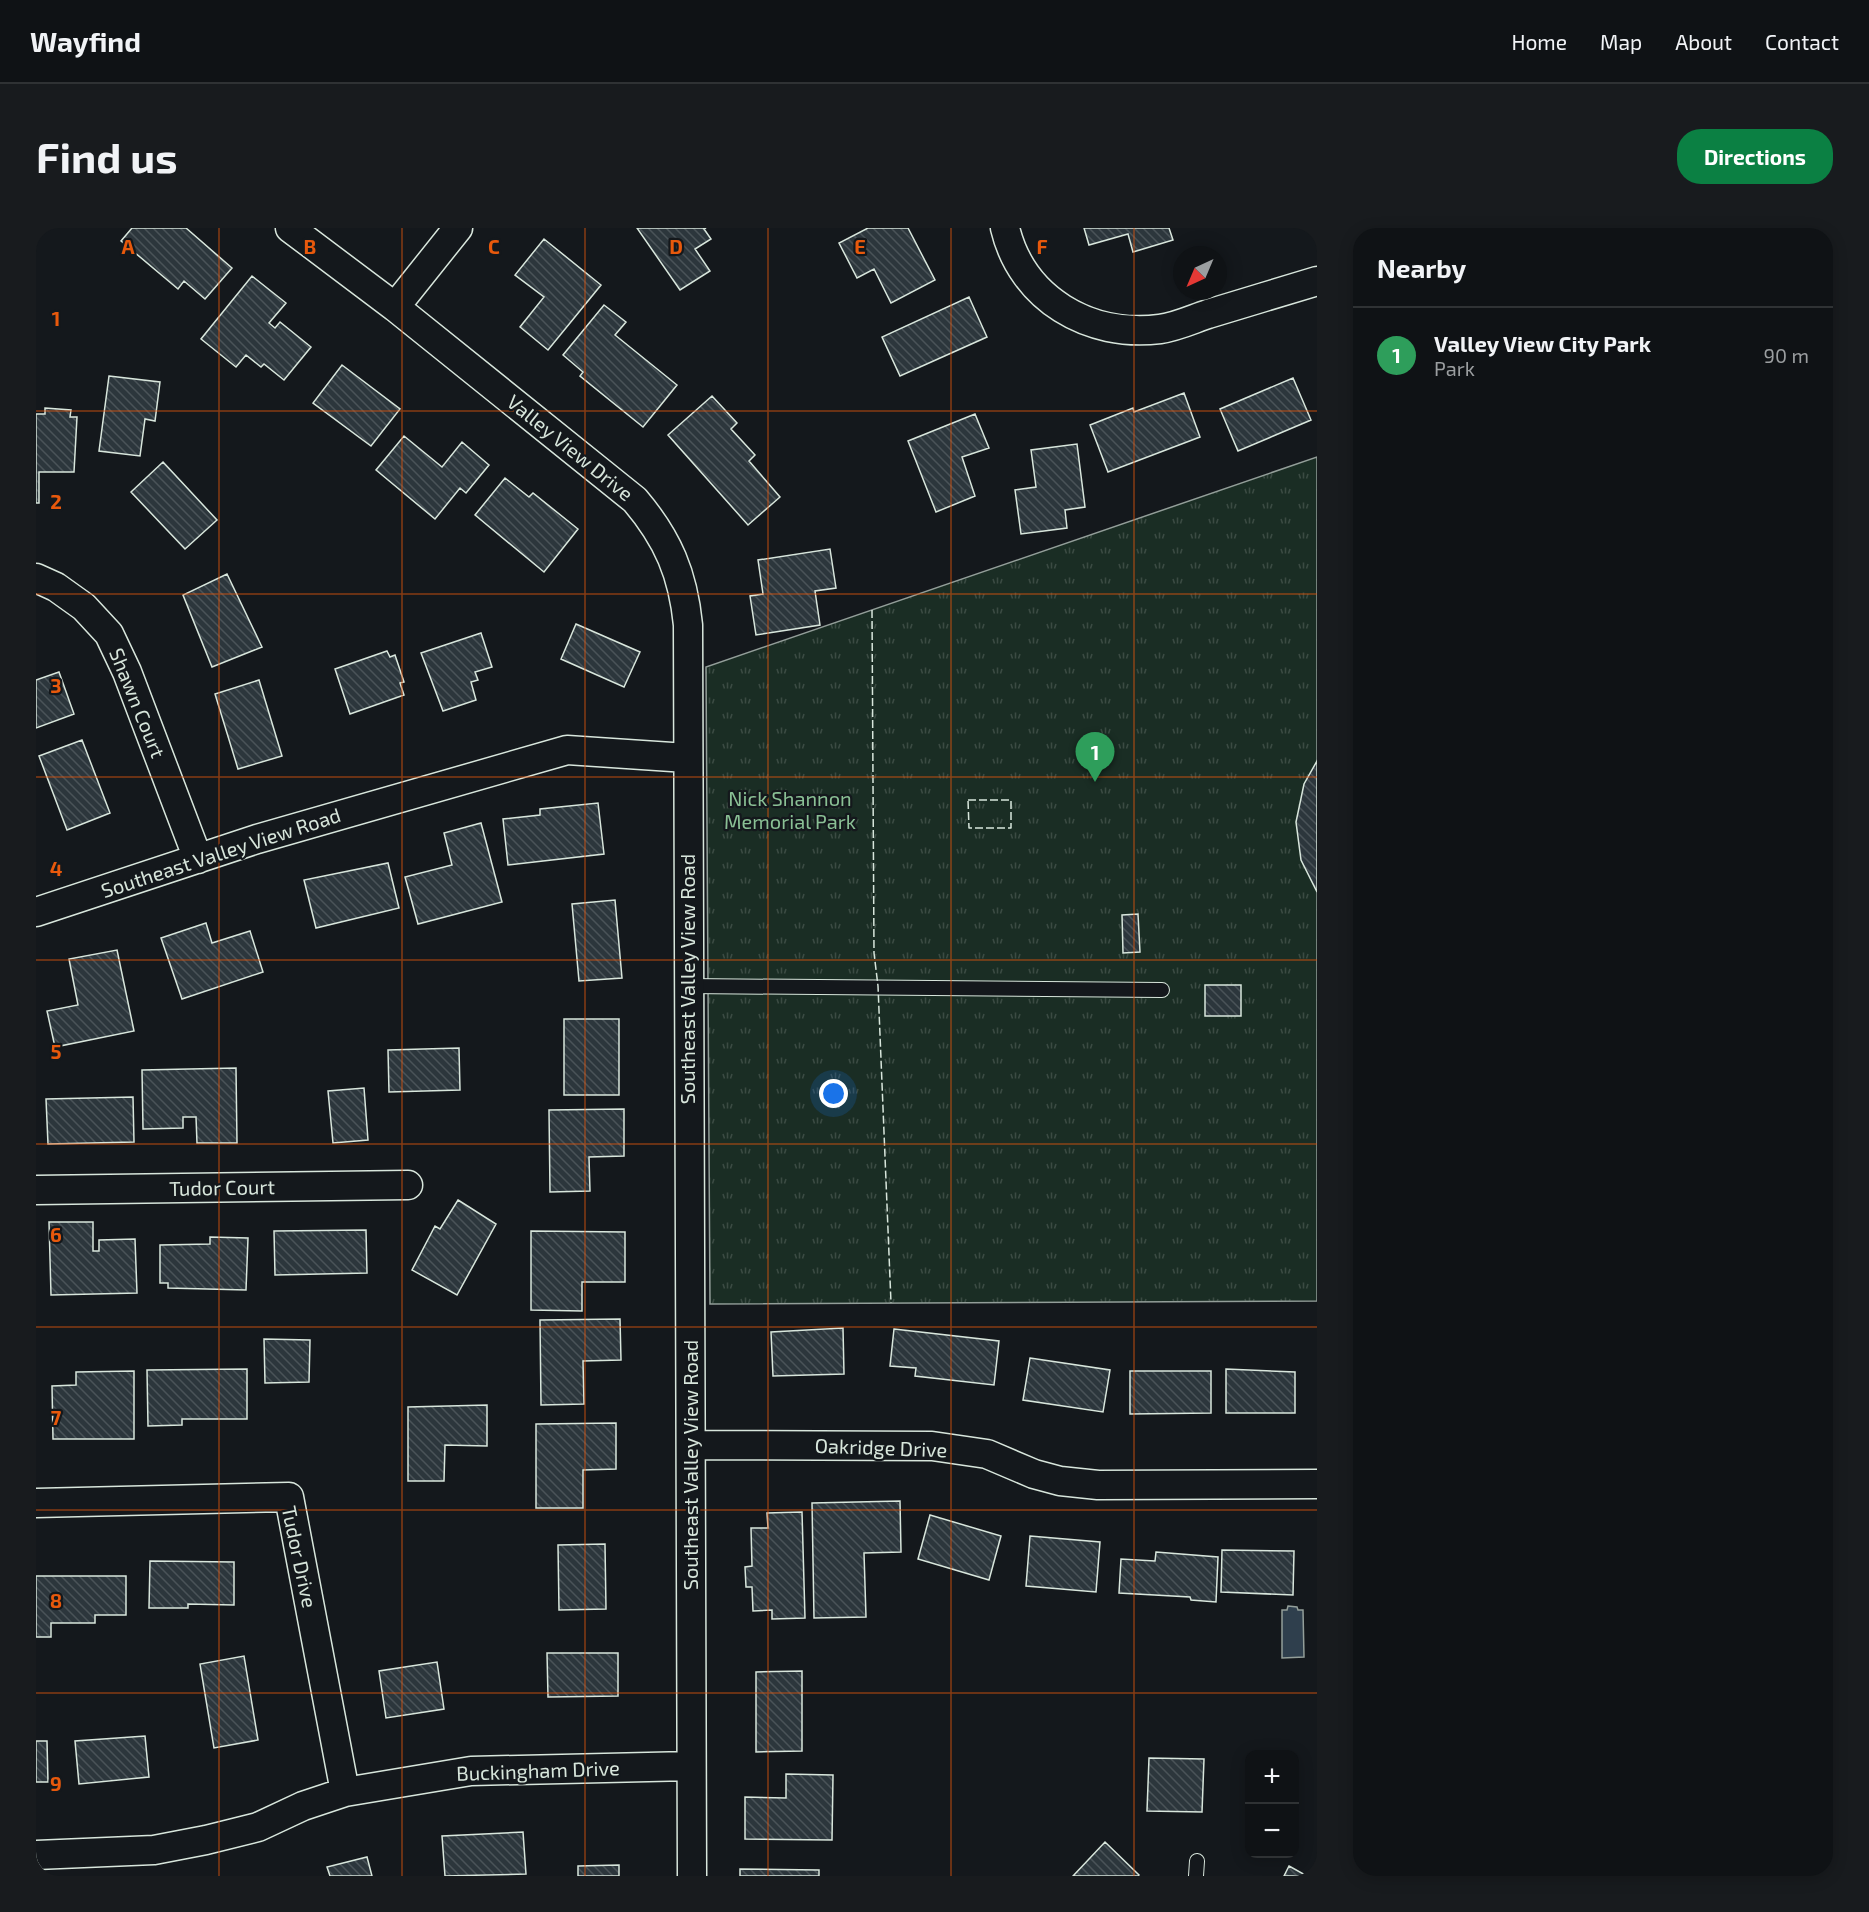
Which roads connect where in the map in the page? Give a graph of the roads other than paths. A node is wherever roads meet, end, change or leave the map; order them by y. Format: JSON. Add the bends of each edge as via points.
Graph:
{"nodes":[{"id":1,"x":290,"y":228,"type":"edge"},
{"id":2,"x":458,"y":228,"type":"edge"},
{"id":3,"x":1005,"y":228,"type":"edge"},
{"id":4,"x":1317,"y":280,"type":"edge"},
{"id":5,"x":396,"y":307,"type":"junction"},
{"id":6,"x":36,"y":578,"type":"edge"},
{"id":7,"x":687,"y":758,"type":"junction"},
{"id":8,"x":198,"y":859,"type":"junction"},
{"id":9,"x":36,"y":912,"type":"edge"},
{"id":10,"x":688,"y":986,"type":"junction"},
{"id":11,"x":1162,"y":990,"type":"dead end"},
{"id":12,"x":408,"y":1185,"type":"dead end"},
{"id":13,"x":36,"y":1190,"type":"edge"},
{"id":14,"x":692,"y":1445,"type":"junction"},
{"id":15,"x":1317,"y":1484,"type":"edge"},
{"id":16,"x":36,"y":1503,"type":"edge"},
{"id":17,"x":691,"y":1766,"type":"junction"},
{"id":18,"x":345,"y":1792,"type":"junction"},
{"id":19,"x":36,"y":1855,"type":"edge"},
{"id":20,"x":1197,"y":1861,"type":"dead end"},
{"id":21,"x":692,"y":1876,"type":"edge"},
{"id":22,"x":1196,"y":1876,"type":"edge"}],
"edges":[{"from":1,"to":5,"type":"street","name":"Valley View Drive"},
{"from":2,"to":5,"type":"street"},
{"from":3,"to":4,"type":"street","via":[[1021,269],[1043,296],[1072,316],[1115,330],[1162,329]]},
{"from":5,"to":7,"type":"street","name":"Valley View Drive","via":[[635,500],[652,520],[673,556],[685,596]]},
{"from":6,"to":8,"type":"street","name":"Shawn Court","via":[[84,606],[109,634]]},
{"from":7,"to":8,"type":"street","name":"Southeast Valley View Road","via":[[567,750]]},
{"from":7,"to":10,"type":"street","name":"Southeast Valley View Road"},
{"from":8,"to":9,"type":"street","name":"Southeast Valley View Road"},
{"from":10,"to":11,"type":"lane"},
{"from":10,"to":14,"type":"street","name":"Southeast Valley View Road"},
{"from":12,"to":13,"type":"street","name":"Tudor Court"},
{"from":14,"to":15,"type":"street","name":"Oakridge Drive","via":[[932,1446],[987,1454],[1060,1481],[1098,1485]]},
{"from":14,"to":17,"type":"street","name":"Southeast Valley View Road"},
{"from":16,"to":18,"type":"street","name":"Tudor Drive","via":[[290,1497]]},
{"from":17,"to":18,"type":"street","name":"Buckingham Drive","via":[[471,1771]]},
{"from":17,"to":21,"type":"street","name":"Southeast Valley View Road"},
{"from":18,"to":19,"type":"street","name":"Buckingham Drive","via":[[258,1827],[206,1840],[154,1850]]},
{"from":20,"to":22,"type":"lane"}]}
